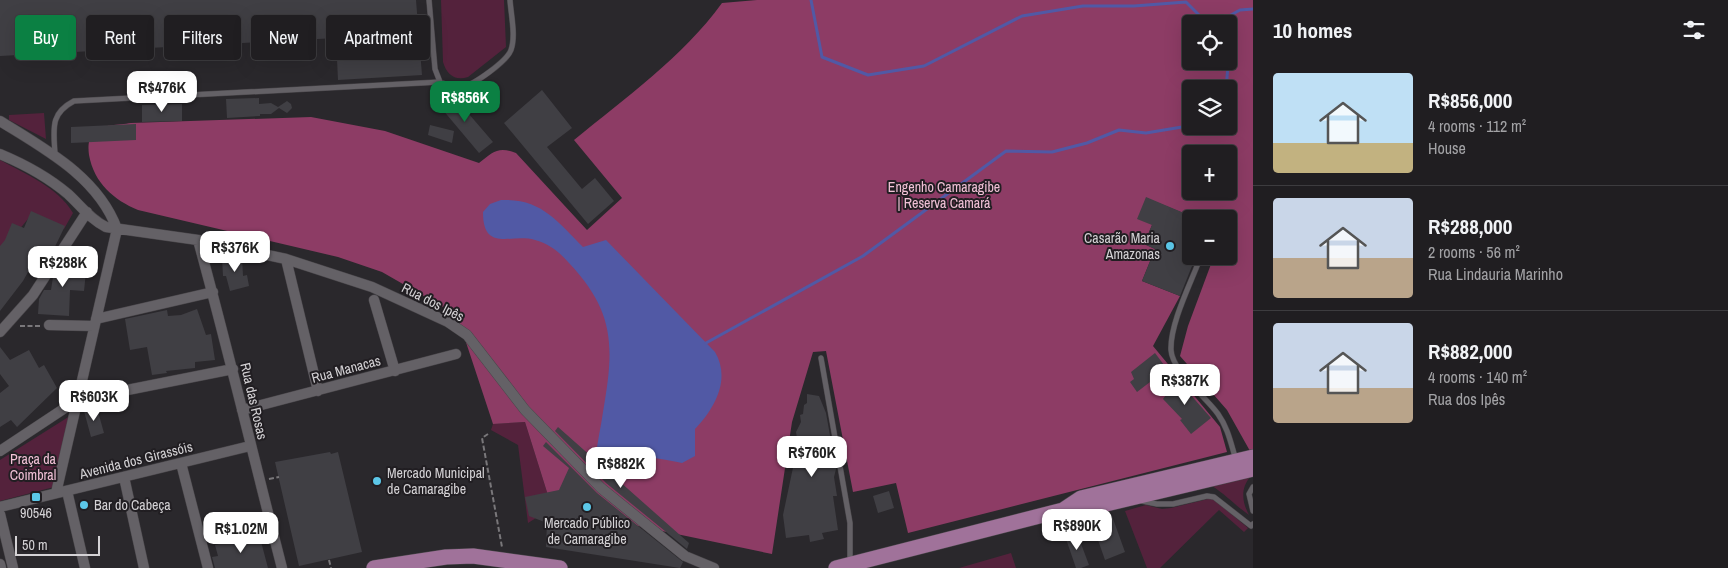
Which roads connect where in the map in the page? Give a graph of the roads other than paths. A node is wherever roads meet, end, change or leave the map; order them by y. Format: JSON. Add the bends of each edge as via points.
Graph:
{"nodes":[{"id":1,"x":429,"y":0,"type":"edge"},
{"id":2,"x":510,"y":0,"type":"edge"},
{"id":3,"x":440,"y":82,"type":"junction"},
{"id":4,"x":0,"y":121,"type":"edge"},
{"id":5,"x":0,"y":154,"type":"edge"},
{"id":6,"x":56,"y":157,"type":"junction"},
{"id":7,"x":87,"y":212,"type":"junction"},
{"id":8,"x":117,"y":229,"type":"junction"},
{"id":9,"x":198,"y":240,"type":"junction"},
{"id":10,"x":286,"y":259,"type":"junction"},
{"id":11,"x":1199,"y":265,"type":"edge"},
{"id":12,"x":213,"y":292,"type":"junction"},
{"id":13,"x":374,"y":300,"type":"dead end"},
{"id":14,"x":95,"y":322,"type":"junction"},
{"id":15,"x":48,"y":325,"type":"road end"},
{"id":16,"x":4,"y":329,"type":"edge"},
{"id":17,"x":456,"y":354,"type":"dead end"},
{"id":18,"x":821,"y":358,"type":"dead end"},
{"id":19,"x":233,"y":369,"type":"junction"},
{"id":20,"x":394,"y":371,"type":"junction"},
{"id":21,"x":318,"y":391,"type":"junction"},
{"id":22,"x":77,"y":400,"type":"junction"},
{"id":23,"x":242,"y":410,"type":"junction"},
{"id":24,"x":250,"y":446,"type":"junction"},
{"id":25,"x":0,"y":451,"type":"edge"},
{"id":26,"x":1253,"y":457,"type":"edge"},
{"id":27,"x":1236,"y":461,"type":"junction"},
{"id":28,"x":181,"y":463,"type":"junction"},
{"id":29,"x":1253,"y":469,"type":"edge"},
{"id":30,"x":124,"y":477,"type":"junction"},
{"id":31,"x":1253,"y":487,"type":"edge"},
{"id":32,"x":67,"y":491,"type":"junction"},
{"id":33,"x":56,"y":493,"type":"junction"},
{"id":34,"x":1129,"y":498,"type":"junction"},
{"id":35,"x":0,"y":507,"type":"edge"},
{"id":36,"x":1063,"y":510,"type":"junction"},
{"id":37,"x":1253,"y":511,"type":"edge"},
{"id":38,"x":0,"y":514,"type":"edge"},
{"id":39,"x":1252,"y":525,"type":"edge"},
{"id":40,"x":685,"y":556,"type":"junction"},
{"id":41,"x":0,"y":564,"type":"edge"},
{"id":42,"x":843,"y":566,"type":"edge"},
{"id":43,"x":1,"y":568,"type":"edge"},
{"id":44,"x":13,"y":568,"type":"edge"},
{"id":45,"x":85,"y":568,"type":"edge"},
{"id":46,"x":144,"y":568,"type":"edge"},
{"id":47,"x":208,"y":568,"type":"edge"},
{"id":48,"x":282,"y":568,"type":"edge"},
{"id":49,"x":374,"y":568,"type":"edge"},
{"id":50,"x":560,"y":568,"type":"edge"},
{"id":51,"x":686,"y":568,"type":"edge"},
{"id":52,"x":714,"y":568,"type":"edge"}],
"edges":[{"from":1,"to":3,"type":"lane","via":[[435,69]]},
{"from":2,"to":3,"type":"lane","via":[[512,45],[508,56],[462,87]]},
{"from":3,"to":6,"type":"lane","via":[[74,101],[57,115],[54,126]]},
{"from":4,"to":6,"type":"street"},
{"from":5,"to":7,"type":"street","name":"Rua dos Ipês","via":[[40,174]]},
{"from":6,"to":8,"type":"street","via":[[99,194],[111,211]]},
{"from":7,"to":8,"type":"street","name":"Rua dos Ipês","via":[[94,221]]},
{"from":7,"to":16,"type":"street","via":[[47,275]]},
{"from":8,"to":9,"type":"street","name":"Rua dos Ipês"},
{"from":8,"to":14,"type":"street"},
{"from":9,"to":10,"type":"street","name":"Rua dos Ipês"},
{"from":9,"to":12,"type":"street","name":"Rua das Rosas"},
{"from":10,"to":21,"type":"street"},
{"from":10,"to":40,"type":"street","name":"Rua dos Ipês","via":[[360,282],[448,322],[467,335],[525,410],[601,488]]},
{"from":11,"to":27,"type":"lane","via":[[1175,328],[1171,353],[1178,367],[1218,414],[1230,438]]},
{"from":12,"to":14,"type":"street"},
{"from":12,"to":19,"type":"street","name":"Rua das Rosas"},
{"from":13,"to":20,"type":"street"},
{"from":14,"to":15,"type":"street"},
{"from":14,"to":22,"type":"street"},
{"from":17,"to":20,"type":"street","name":"Rua Manacas"},
{"from":18,"to":42,"type":"lane","via":[[850,523]]},
{"from":19,"to":22,"type":"street"},
{"from":19,"to":23,"type":"street","name":"Rua das Rosas"},
{"from":20,"to":21,"type":"street","name":"Rua Manacas"},
{"from":21,"to":23,"type":"street","name":"Rua Manacas"},
{"from":22,"to":25,"type":"street"},
{"from":22,"to":33,"type":"street"},
{"from":23,"to":24,"type":"street","name":"Rua das Rosas"},
{"from":24,"to":28,"type":"street","name":"Avenida dos Girassóis"},
{"from":24,"to":48,"type":"street","name":"Rua das Rosas"},
{"from":26,"to":27,"type":"main road"},
{"from":27,"to":36,"type":"main road","via":[[1081,498]]},
{"from":28,"to":30,"type":"street","name":"Avenida dos Girassóis"},
{"from":28,"to":47,"type":"street"},
{"from":29,"to":34,"type":"main road"},
{"from":30,"to":32,"type":"street","name":"Avenida dos Girassóis"},
{"from":30,"to":46,"type":"street"},
{"from":31,"to":37,"type":"lane","via":[[1249,499]]},
{"from":32,"to":33,"type":"street","name":"Avenida dos Girassóis"},
{"from":32,"to":45,"type":"street"},
{"from":33,"to":35,"type":"street","name":"Avenida dos Girassóis"},
{"from":34,"to":36,"type":"main road","via":[[1085,509]]},
{"from":34,"to":39,"type":"lane","via":[[1164,504],[1214,497]]},
{"from":36,"to":42,"type":"main road"},
{"from":38,"to":44,"type":"street"},
{"from":40,"to":51,"type":"street"},
{"from":40,"to":52,"type":"street","name":"Rua dos Ipês"},
{"from":41,"to":43,"type":"street"},
{"from":49,"to":50,"type":"main road","via":[[473,556]]}]}
